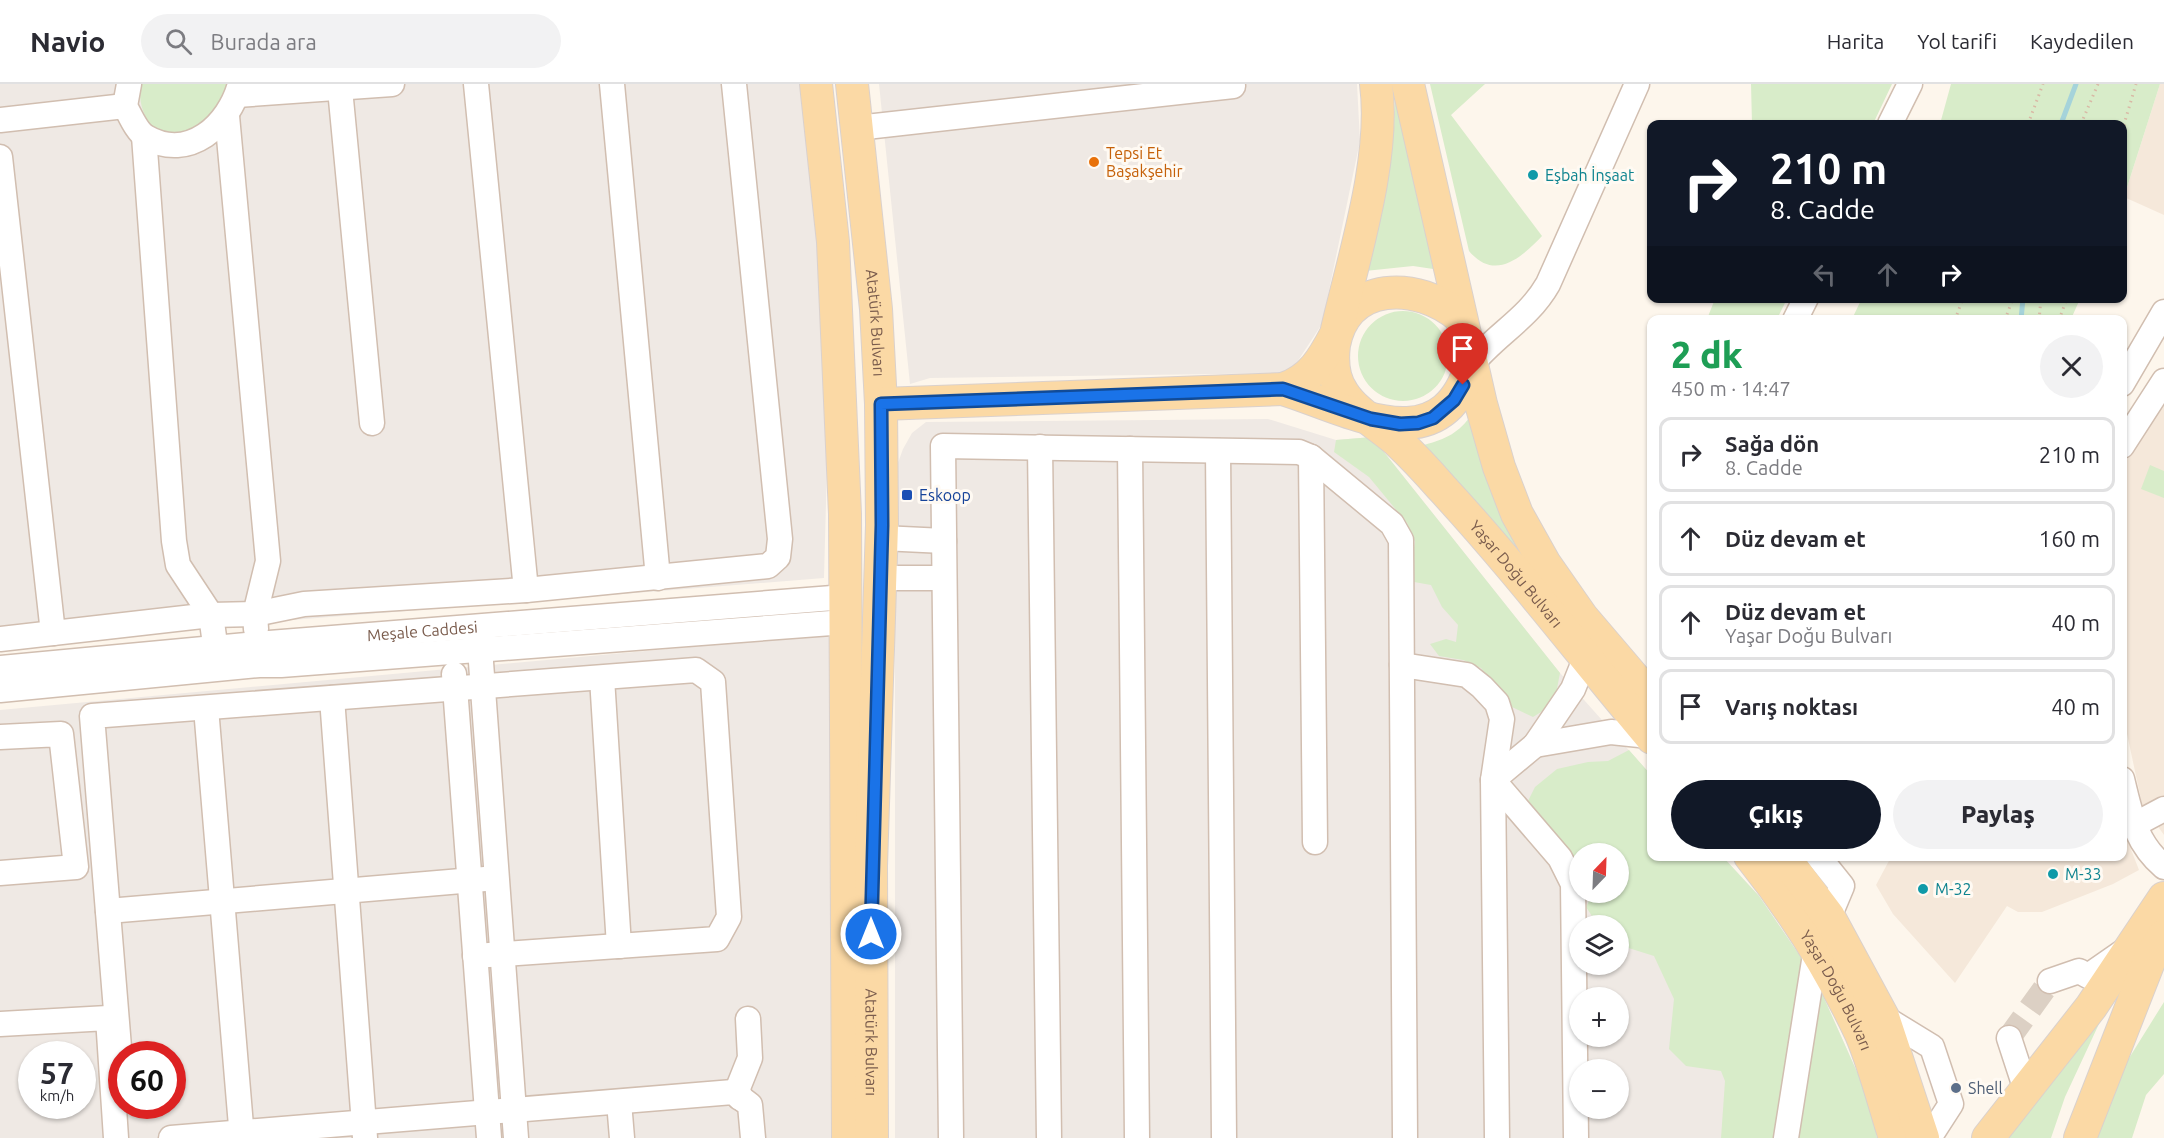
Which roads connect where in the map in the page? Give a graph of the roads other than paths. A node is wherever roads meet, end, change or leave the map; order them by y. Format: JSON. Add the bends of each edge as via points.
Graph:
{"nodes":[{"id":1,"x":392,"y":84,"type":"edge"},
{"id":2,"x":476,"y":84,"type":"edge"},
{"id":3,"x":612,"y":84,"type":"edge"},
{"id":4,"x":734,"y":84,"type":"edge"},
{"id":5,"x":816,"y":84,"type":"edge"},
{"id":6,"x":852,"y":84,"type":"edge"},
{"id":7,"x":1376,"y":84,"type":"edge"},
{"id":8,"x":1408,"y":84,"type":"edge"},
{"id":9,"x":1637,"y":84,"type":"edge"},
{"id":10,"x":1910,"y":84,"type":"edge"},
{"id":11,"x":1233,"y":86,"type":"dead end"},
{"id":12,"x":340,"y":89,"type":"junction"},
{"id":13,"x":127,"y":95,"type":"edge"},
{"id":14,"x":235,"y":98,"type":"edge"},
{"id":15,"x":0,"y":120,"type":"edge"},
{"id":16,"x":1892,"y":120,"type":"edge"},
{"id":17,"x":857,"y":128,"type":"junction"},
{"id":18,"x":144,"y":136,"type":"junction"},
{"id":19,"x":0,"y":157,"type":"edge"},
{"id":20,"x":1537,"y":303,"type":"junction"},
{"id":21,"x":2164,"y":312,"type":"edge"},
{"id":22,"x":1460,"y":317,"type":"junction"},
{"id":23,"x":1336,"y":334,"type":"junction"},
{"id":24,"x":1471,"y":365,"type":"junction"},
{"id":25,"x":2127,"y":375,"type":"edge"},
{"id":26,"x":2164,"y":381,"type":"edge"},
{"id":27,"x":1283,"y":389,"type":"junction"},
{"id":28,"x":881,"y":404,"type":"junction"},
{"id":29,"x":1371,"y":419,"type":"junction"},
{"id":30,"x":372,"y":423,"type":"dead end"},
{"id":31,"x":2127,"y":440,"type":"edge"},
{"id":32,"x":1040,"y":447,"type":"junction"},
{"id":33,"x":1130,"y":449,"type":"junction"},
{"id":34,"x":1218,"y":450,"type":"junction"},
{"id":35,"x":1311,"y":457,"type":"junction"},
{"id":36,"x":882,"y":538,"type":"junction"},
{"id":37,"x":944,"y":541,"type":"junction"},
{"id":38,"x":658,"y":578,"type":"junction"},
{"id":39,"x":880,"y":578,"type":"junction"},
{"id":40,"x":944,"y":578,"type":"junction"},
{"id":41,"x":526,"y":590,"type":"junction"},
{"id":42,"x":845,"y":610,"type":"junction"},
{"id":43,"x":255,"y":614,"type":"junction"},
{"id":44,"x":211,"y":615,"type":"junction"},
{"id":45,"x":879,"y":626,"type":"junction"},
{"id":46,"x":53,"y":633,"type":"junction"},
{"id":47,"x":0,"y":639,"type":"edge"},
{"id":48,"x":479,"y":639,"type":"junction"},
{"id":49,"x":451,"y":641,"type":"junction"},
{"id":50,"x":258,"y":654,"type":"junction"},
{"id":51,"x":1585,"y":659,"type":"junction"},
{"id":52,"x":217,"y":660,"type":"junction"},
{"id":53,"x":1402,"y":665,"type":"junction"},
{"id":54,"x":0,"y":668,"type":"edge"},
{"id":55,"x":602,"y":678,"type":"junction"},
{"id":56,"x":483,"y":687,"type":"junction"},
{"id":57,"x":455,"y":689,"type":"junction"},
{"id":58,"x":0,"y":690,"type":"edge"},
{"id":59,"x":1647,"y":693,"type":"edge"},
{"id":60,"x":332,"y":698,"type":"junction"},
{"id":61,"x":206,"y":708,"type":"junction"},
{"id":62,"x":1647,"y":732,"type":"edge"},
{"id":63,"x":1647,"y":736,"type":"edge"},
{"id":64,"x":0,"y":737,"type":"edge"},
{"id":65,"x":1535,"y":745,"type":"junction"},
{"id":66,"x":1493,"y":780,"type":"junction"},
{"id":67,"x":2127,"y":796,"type":"edge"},
{"id":68,"x":2164,"y":809,"type":"edge"},
{"id":69,"x":2164,"y":828,"type":"edge"},
{"id":70,"x":1315,"y":842,"type":"dead end"},
{"id":71,"x":2142,"y":847,"type":"edge"},
{"id":72,"x":1754,"y":861,"type":"edge"},
{"id":73,"x":1787,"y":861,"type":"edge"},
{"id":74,"x":1822,"y":861,"type":"edge"},
{"id":75,"x":871,"y":866,"type":"junction"},
{"id":76,"x":0,"y":873,"type":"edge"},
{"id":77,"x":498,"y":878,"type":"junction"},
{"id":78,"x":469,"y":880,"type":"junction"},
{"id":79,"x":347,"y":891,"type":"junction"},
{"id":80,"x":2164,"y":898,"type":"edge"},
{"id":81,"x":222,"y":901,"type":"junction"},
{"id":82,"x":108,"y":911,"type":"junction"},
{"id":83,"x":1829,"y":917,"type":"junction"},
{"id":84,"x":846,"y":932,"type":"junction"},
{"id":85,"x":619,"y":945,"type":"junction"},
{"id":86,"x":2150,"y":945,"type":"edge"},
{"id":87,"x":1816,"y":948,"type":"junction"},
{"id":88,"x":502,"y":954,"type":"junction"},
{"id":89,"x":475,"y":956,"type":"junction"},
{"id":90,"x":2050,"y":981,"type":"tunnel mouth"},
{"id":91,"x":1883,"y":1017,"type":"junction"},
{"id":92,"x":748,"y":1019,"type":"dead end"},
{"id":93,"x":0,"y":1024,"type":"edge"},
{"id":94,"x":2009,"y":1038,"type":"dead end"},
{"id":95,"x":119,"y":1041,"type":"edge"},
{"id":96,"x":2026,"y":1090,"type":"junction"},
{"id":97,"x":741,"y":1098,"type":"junction"},
{"id":98,"x":619,"y":1102,"type":"junction"},
{"id":99,"x":514,"y":1110,"type":"junction"},
{"id":100,"x":487,"y":1112,"type":"junction"},
{"id":101,"x":124,"y":1119,"type":"edge"},
{"id":102,"x":365,"y":1130,"type":"edge"},
{"id":103,"x":242,"y":1135,"type":"edge"},
{"id":104,"x":116,"y":1138,"type":"edge"},
{"id":105,"x":126,"y":1138,"type":"edge"},
{"id":106,"x":171,"y":1138,"type":"edge"},
{"id":107,"x":489,"y":1138,"type":"edge"},
{"id":108,"x":516,"y":1138,"type":"edge"},
{"id":109,"x":622,"y":1138,"type":"edge"},
{"id":110,"x":753,"y":1138,"type":"edge"},
{"id":111,"x":831,"y":1138,"type":"edge"},
{"id":112,"x":848,"y":1138,"type":"edge"},
{"id":113,"x":872,"y":1138,"type":"edge"},
{"id":114,"x":886,"y":1138,"type":"edge"},
{"id":115,"x":951,"y":1138,"type":"edge"},
{"id":116,"x":1049,"y":1138,"type":"edge"},
{"id":117,"x":1137,"y":1138,"type":"edge"},
{"id":118,"x":1224,"y":1138,"type":"edge"},
{"id":119,"x":1406,"y":1138,"type":"edge"},
{"id":120,"x":1497,"y":1138,"type":"edge"},
{"id":121,"x":1576,"y":1138,"type":"edge"},
{"id":122,"x":1786,"y":1138,"type":"edge"},
{"id":123,"x":1895,"y":1138,"type":"edge"},
{"id":124,"x":1923,"y":1138,"type":"edge"},
{"id":125,"x":1929,"y":1138,"type":"edge"},
{"id":126,"x":1988,"y":1138,"type":"edge"},
{"id":127,"x":2061,"y":1138,"type":"edge"},
{"id":128,"x":2080,"y":1138,"type":"edge"}],
"edges":[{"from":1,"to":12,"type":"street"},
{"from":2,"to":41,"type":"street"},
{"from":3,"to":38,"type":"street"},
{"from":4,"to":38,"type":"street","via":[[780,538],[778,557],[768,566]]},
{"from":5,"to":42,"type":"main road","name":"Atatürk Bulvarı","via":[[833,253],[840,375]]},
{"from":6,"to":17,"type":"main road","name":"Atatürk Bulvarı"},
{"from":7,"to":23,"type":"main road","name":"Yaşar Doğu Bulvarı","via":[[1378,134],[1374,165]]},
{"from":8,"to":22,"type":"main road","name":"Yaşar Doğu Bulvarı"},
{"from":9,"to":20,"type":"street"},
{"from":10,"to":16,"type":"street"},
{"from":11,"to":17,"type":"street"},
{"from":12,"to":14,"type":"street"},
{"from":12,"to":30,"type":"street"},
{"from":13,"to":15,"type":"street"},
{"from":13,"to":18,"type":"street"},
{"from":14,"to":18,"type":"street","via":[[195,143],[170,145]]},
{"from":14,"to":43,"type":"street","via":[[268,561]]},
{"from":17,"to":28,"type":"main road","name":"Atatürk Bulvarı","via":[[876,309]]},
{"from":18,"to":44,"type":"street","via":[[174,541],[178,565]]},
{"from":19,"to":46,"type":"street"},
{"from":20,"to":22,"type":"street","via":[[1487,326]]},
{"from":20,"to":24,"type":"street"},
{"from":21,"to":25,"type":"street"},
{"from":22,"to":23,"type":"main road","name":"Yaşar Doğu Bulvarı","via":[[1418,294],[1383,293],[1358,304]]},
{"from":22,"to":24,"type":"main road","name":"Yaşar Doğu Bulvarı"},
{"from":23,"to":27,"type":"main road","name":"Yaşar Doğu Bulvarı","via":[[1307,378]]},
{"from":23,"to":29,"type":"main road","name":"Yaşar Doğu Bulvarı","via":[[1333,356],[1337,383],[1352,404]]},
{"from":24,"to":29,"type":"main road","via":[[1454,400],[1433,418],[1400,424]]},
{"from":24,"to":59,"type":"main road","name":"Yaşar Doğu Bulvarı","via":[[1499,467],[1523,524],[1582,617]]},
{"from":26,"to":31,"type":"street"},
{"from":27,"to":28,"type":"main road"},
{"from":27,"to":29,"type":"main road"},
{"from":28,"to":36,"type":"main road","name":"Atatürk Bulvarı"},
{"from":29,"to":51,"type":"main road","name":"Yaşar Doğu Bulvarı","via":[[1442,488]]},
{"from":32,"to":33,"type":"street"},
{"from":32,"to":37,"type":"street","via":[[943,446]]},
{"from":32,"to":116,"type":"street"},
{"from":33,"to":34,"type":"street"},
{"from":33,"to":117,"type":"street"},
{"from":34,"to":35,"type":"street","via":[[1299,452]]},
{"from":34,"to":118,"type":"street"},
{"from":35,"to":53,"type":"street","via":[[1392,524],[1401,540]]},
{"from":35,"to":70,"type":"street"},
{"from":36,"to":37,"type":"street"},
{"from":36,"to":39,"type":"main road","name":"Atatürk Bulvarı"},
{"from":37,"to":40,"type":"street"},
{"from":38,"to":41,"type":"street"},
{"from":39,"to":40,"type":"street"},
{"from":39,"to":45,"type":"main road","name":"Atatürk Bulvarı"},
{"from":40,"to":115,"type":"street"},
{"from":41,"to":43,"type":"street","via":[[304,604]]},
{"from":42,"to":45,"type":"main road"},
{"from":42,"to":48,"type":"street","name":"Meşale Caddesi"},
{"from":42,"to":84,"type":"main road","name":"Atatürk Bulvarı"},
{"from":43,"to":44,"type":"street"},
{"from":43,"to":50,"type":"street"},
{"from":44,"to":46,"type":"street"},
{"from":44,"to":52,"type":"street"},
{"from":45,"to":75,"type":"main road","name":"Atatürk Bulvarı"},
{"from":46,"to":47,"type":"street"},
{"from":48,"to":49,"type":"street","name":"Meşale Caddesi"},
{"from":48,"to":56,"type":"street"},
{"from":49,"to":50,"type":"street","name":"Meşale Caddesi"},
{"from":49,"to":57,"type":"street"},
{"from":50,"to":52,"type":"street","name":"Meşale Caddesi"},
{"from":51,"to":62,"type":"main road","name":"Yaşar Doğu Bulvarı"},
{"from":51,"to":65,"type":"street","via":[[1574,689]]},
{"from":52,"to":54,"type":"street","name":"Meşale Caddesi"},
{"from":52,"to":58,"type":"street","name":"Meşale Caddesi"},
{"from":53,"to":66,"type":"street","via":[[1467,675],[1497,703],[1502,718]]},
{"from":53,"to":119,"type":"street"},
{"from":55,"to":56,"type":"street"},
{"from":55,"to":85,"type":"street"},
{"from":55,"to":85,"type":"street","via":[[696,670],[713,682],[729,917],[717,939]]},
{"from":56,"to":57,"type":"street"},
{"from":56,"to":77,"type":"street"},
{"from":57,"to":60,"type":"street"},
{"from":57,"to":78,"type":"street"},
{"from":60,"to":61,"type":"street"},
{"from":60,"to":79,"type":"street"},
{"from":61,"to":81,"type":"street"},
{"from":61,"to":82,"type":"street","via":[[93,716]]},
{"from":63,"to":65,"type":"street","via":[[1611,732]]},
{"from":64,"to":76,"type":"street","via":[[61,734],[75,867]]},
{"from":65,"to":66,"type":"street"},
{"from":66,"to":120,"type":"street"},
{"from":66,"to":121,"type":"street","via":[[1560,858],[1573,884]]},
{"from":67,"to":71,"type":"street"},
{"from":68,"to":71,"type":"street"},
{"from":69,"to":71,"type":"street"},
{"from":72,"to":87,"type":"main road","name":"Yaşar Doğu Bulvarı"},
{"from":73,"to":83,"type":"main road","name":"Yaşar Doğu Bulvarı"},
{"from":74,"to":83,"type":"street","via":[[1842,886]]},
{"from":75,"to":113,"type":"main road","name":"Atatürk Bulvarı"},
{"from":75,"to":114,"type":"main road","via":[[886,963]]},
{"from":77,"to":78,"type":"street"},
{"from":77,"to":88,"type":"street"},
{"from":78,"to":79,"type":"street"},
{"from":78,"to":89,"type":"street"},
{"from":79,"to":81,"type":"street"},
{"from":79,"to":102,"type":"street"},
{"from":80,"to":86,"type":"main road"},
{"from":81,"to":82,"type":"street"},
{"from":81,"to":103,"type":"street"},
{"from":82,"to":95,"type":"street"},
{"from":83,"to":91,"type":"main road","name":"Yaşar Doğu Bulvarı"},
{"from":84,"to":111,"type":"main road","via":[[833,1024]]},
{"from":84,"to":112,"type":"main road","name":"Atatürk Bulvarı"},
{"from":85,"to":88,"type":"street"},
{"from":86,"to":90,"type":"street","via":[[2088,976],[2079,971]]},
{"from":86,"to":96,"type":"main road","via":[[2091,1007]]},
{"from":86,"to":127,"type":"main road"},
{"from":86,"to":128,"type":"main road"},
{"from":87,"to":122,"type":"street"},
{"from":87,"to":123,"type":"main road","name":"Yaşar Doğu Bulvarı","via":[[1861,1035]]},
{"from":88,"to":89,"type":"street"},
{"from":88,"to":99,"type":"street"},
{"from":89,"to":100,"type":"street"},
{"from":91,"to":124,"type":"main road","name":"Yaşar Doğu Bulvarı"},
{"from":91,"to":125,"type":"street","via":[[1932,1047],[1951,1104]]},
{"from":92,"to":97,"type":"street","via":[[750,1058],[738,1088]]},
{"from":93,"to":104,"type":"street","via":[[108,1018]]},
{"from":94,"to":96,"type":"street"},
{"from":96,"to":126,"type":"main road"},
{"from":97,"to":98,"type":"street","via":[[733,1092]]},
{"from":97,"to":110,"type":"street","via":[[750,1104]]},
{"from":98,"to":99,"type":"street"},
{"from":98,"to":109,"type":"street"},
{"from":99,"to":100,"type":"street"},
{"from":99,"to":108,"type":"street"},
{"from":100,"to":102,"type":"street"},
{"from":100,"to":107,"type":"street"},
{"from":101,"to":105,"type":"street"},
{"from":102,"to":103,"type":"street"},
{"from":103,"to":106,"type":"street"}]}
